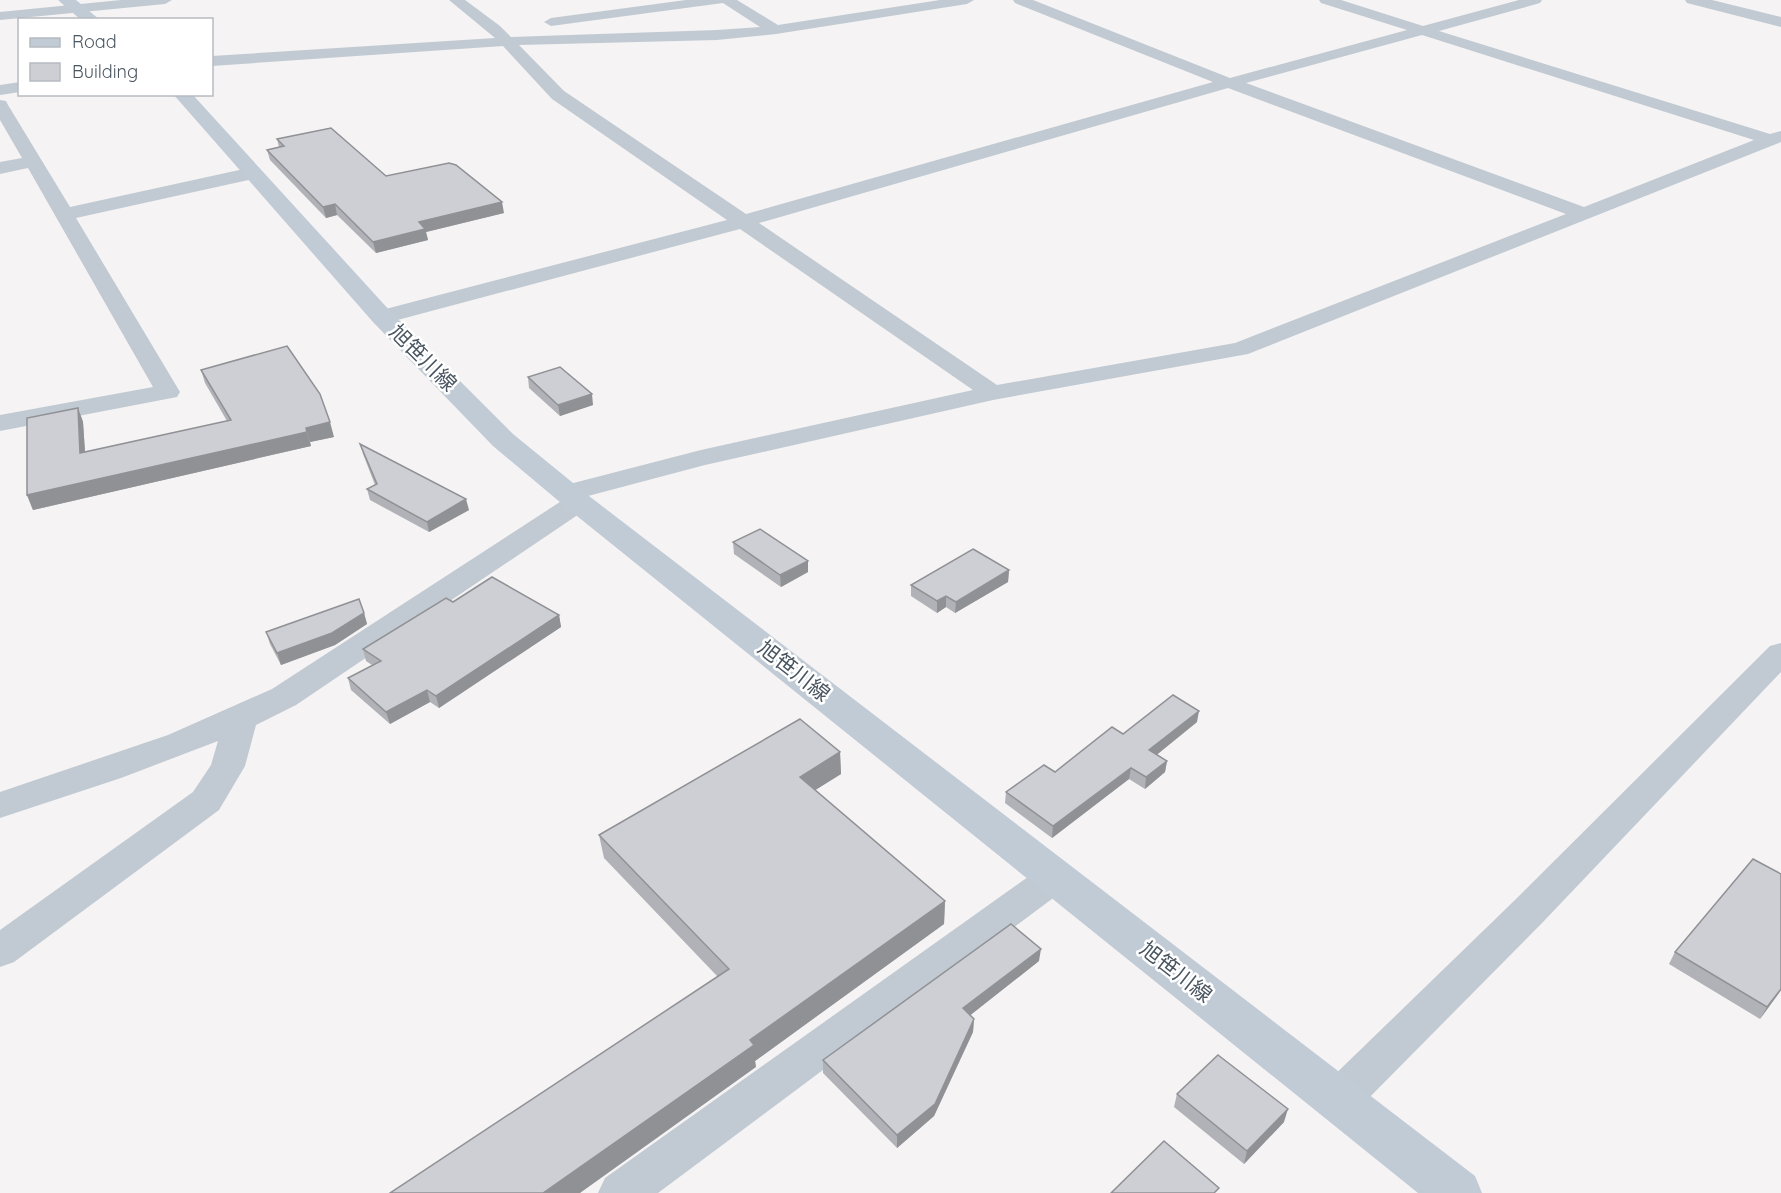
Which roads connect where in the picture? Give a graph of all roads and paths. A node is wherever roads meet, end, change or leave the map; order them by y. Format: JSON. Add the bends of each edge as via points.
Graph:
{"nodes":[{"id":1,"x":165,"y":0,"type":"edge"},
{"id":2,"x":456,"y":0,"type":"edge"},
{"id":3,"x":719,"y":0,"type":"edge"},
{"id":4,"x":727,"y":0,"type":"edge"},
{"id":5,"x":967,"y":0,"type":"edge"},
{"id":6,"x":1020,"y":0,"type":"edge"},
{"id":7,"x":1326,"y":0,"type":"edge"},
{"id":8,"x":1535,"y":0,"type":"edge"},
{"id":9,"x":1693,"y":0,"type":"edge"},
{"id":10,"x":72,"y":4,"type":"edge"},
{"id":11,"x":0,"y":16,"type":"edge"},
{"id":12,"x":90,"y":18,"type":"edge"},
{"id":13,"x":1781,"y":22,"type":"edge"},
{"id":14,"x":776,"y":30,"type":"junction"},
{"id":15,"x":1423,"y":30,"type":"junction"},
{"id":16,"x":500,"y":36,"type":"junction"},
{"id":17,"x":213,"y":62,"type":"edge"},
{"id":18,"x":1229,"y":82,"type":"junction"},
{"id":19,"x":18,"y":87,"type":"edge"},
{"id":20,"x":0,"y":90,"type":"edge"},
{"id":21,"x":184,"y":96,"type":"edge"},
{"id":22,"x":0,"y":105,"type":"edge"},
{"id":23,"x":1776,"y":138,"type":"edge"},
{"id":24,"x":33,"y":162,"type":"junction"},
{"id":25,"x":0,"y":168,"type":"edge"},
{"id":26,"x":253,"y":173,"type":"junction"},
{"id":27,"x":1582,"y":213,"type":"junction"},
{"id":28,"x":64,"y":214,"type":"junction"},
{"id":29,"x":741,"y":222,"type":"junction"},
{"id":30,"x":382,"y":317,"type":"junction"},
{"id":31,"x":993,"y":393,"type":"junction"},
{"id":32,"x":0,"y":423,"type":"edge"},
{"id":33,"x":573,"y":498,"type":"junction"},
{"id":34,"x":1781,"y":653,"type":"edge"},
{"id":35,"x":240,"y":720,"type":"junction"},
{"id":36,"x":0,"y":805,"type":"edge"},
{"id":37,"x":1055,"y":877,"type":"junction"},
{"id":38,"x":0,"y":951,"type":"edge"},
{"id":39,"x":1338,"y":1100,"type":"junction"},
{"id":40,"x":621,"y":1193,"type":"edge"},
{"id":41,"x":1457,"y":1193,"type":"edge"}],
"edges":[{"from":1,"to":10,"type":"street"},
{"from":2,"to":16,"type":"street"},
{"from":3,"to":16,"type":"street","via":[[536,24]]},
{"from":4,"to":14,"type":"street"},
{"from":5,"to":14,"type":"street"},
{"from":6,"to":18,"type":"street"},
{"from":7,"to":15,"type":"street"},
{"from":8,"to":15,"type":"street"},
{"from":9,"to":13,"type":"street"},
{"from":10,"to":11,"type":"street"},
{"from":10,"to":12,"type":"main road"},
{"from":14,"to":16,"type":"street","via":[[717,35]]},
{"from":15,"to":18,"type":"street"},
{"from":15,"to":23,"type":"street"},
{"from":16,"to":17,"type":"street"},
{"from":16,"to":29,"type":"street","via":[[558,95]]},
{"from":18,"to":27,"type":"street"},
{"from":18,"to":29,"type":"street"},
{"from":19,"to":20,"type":"street"},
{"from":21,"to":26,"type":"main road","name":"旭笹川線"},
{"from":22,"to":24,"type":"street"},
{"from":23,"to":27,"type":"street"},
{"from":24,"to":25,"type":"street"},
{"from":24,"to":28,"type":"street"},
{"from":26,"to":28,"type":"street"},
{"from":26,"to":30,"type":"main road","name":"旭笹川線"},
{"from":27,"to":31,"type":"street","via":[[1240,349]]},
{"from":28,"to":32,"type":"street","via":[[168,392]]},
{"from":29,"to":30,"type":"street"},
{"from":29,"to":31,"type":"street"},
{"from":30,"to":33,"type":"main road","name":"旭笹川線","via":[[503,440]]},
{"from":31,"to":33,"type":"street","via":[[701,458]]},
{"from":33,"to":35,"type":"street","via":[[284,697]]},
{"from":33,"to":37,"type":"main road","name":"旭笹川線"},
{"from":34,"to":39,"type":"street"},
{"from":35,"to":36,"type":"street"},
{"from":35,"to":38,"type":"street","via":[[228,766],[206,801]]},
{"from":37,"to":39,"type":"main road","name":"旭笹川線"},
{"from":37,"to":40,"type":"street"},
{"from":39,"to":41,"type":"main road","name":"旭笹川線"}]}
